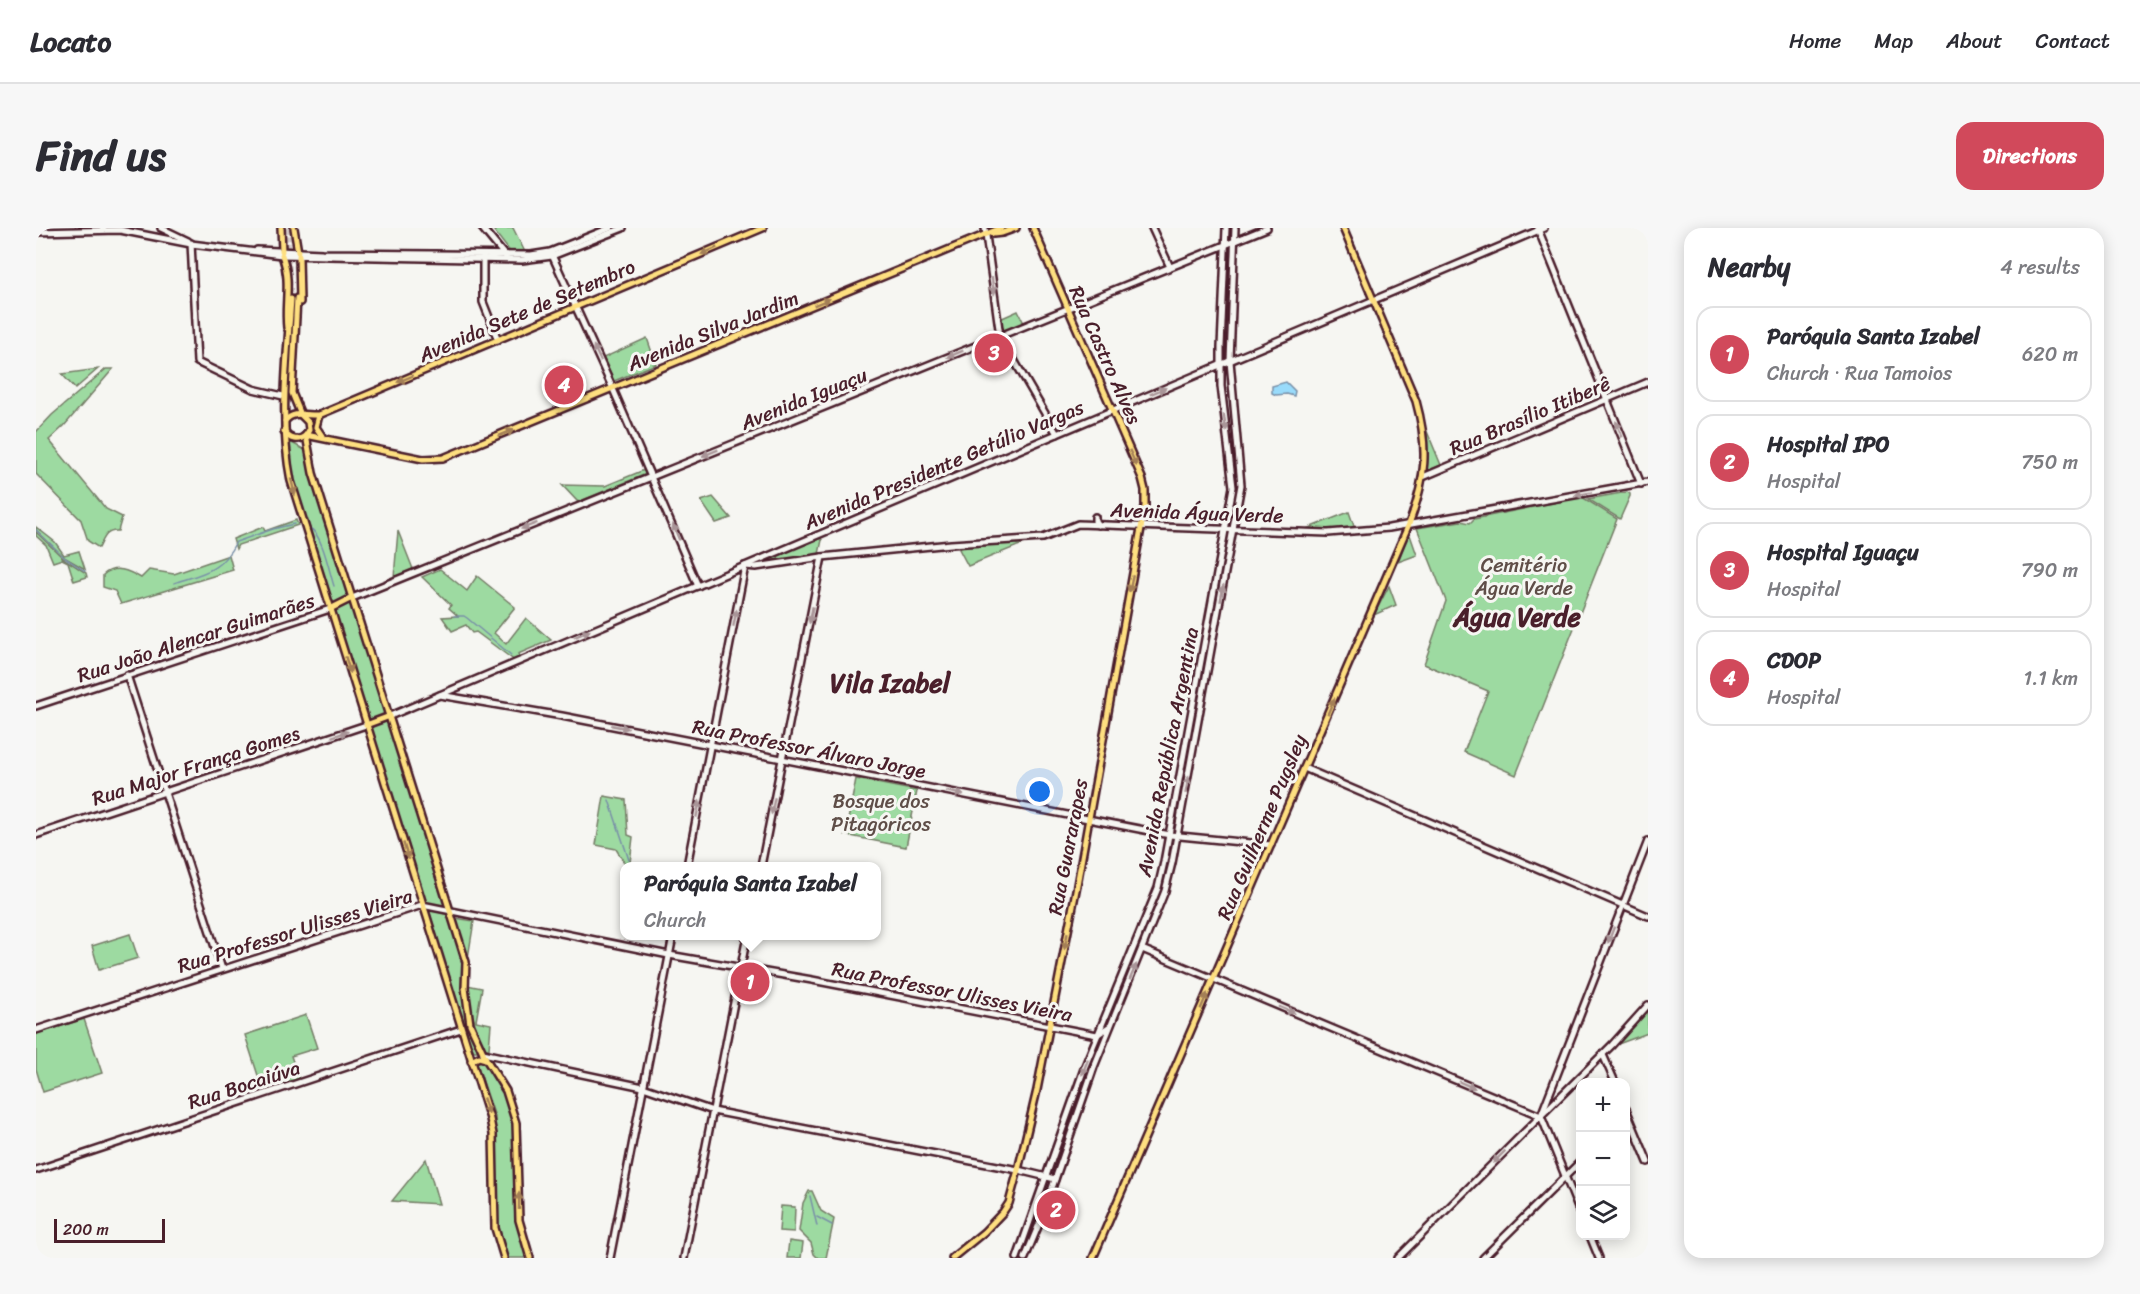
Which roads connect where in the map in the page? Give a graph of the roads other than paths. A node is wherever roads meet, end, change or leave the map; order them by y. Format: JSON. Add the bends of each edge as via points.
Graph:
{"nodes":[{"id":1,"x":161,"y":228,"type":"edge"},
{"id":2,"x":281,"y":228,"type":"edge"},
{"id":3,"x":294,"y":228,"type":"edge"},
{"id":4,"x":482,"y":228,"type":"edge"},
{"id":5,"x":610,"y":228,"type":"edge"},
{"id":6,"x":622,"y":228,"type":"edge"},
{"id":7,"x":763,"y":228,"type":"edge"},
{"id":8,"x":1001,"y":228,"type":"edge"},
{"id":9,"x":1016,"y":228,"type":"edge"},
{"id":10,"x":1033,"y":228,"type":"edge"},
{"id":11,"x":1152,"y":228,"type":"edge"},
{"id":12,"x":1226,"y":228,"type":"edge"},
{"id":13,"x":1267,"y":228,"type":"edge"},
{"id":14,"x":1343,"y":228,"type":"edge"},
{"id":15,"x":1234,"y":229,"type":"edge"},
{"id":16,"x":1540,"y":229,"type":"edge"},
{"id":17,"x":143,"y":230,"type":"edge"},
{"id":18,"x":985,"y":231,"type":"edge"},
{"id":19,"x":36,"y":232,"type":"edge"},
{"id":20,"x":1243,"y":238,"type":"junction"},
{"id":21,"x":1233,"y":242,"type":"junction"},
{"id":22,"x":191,"y":243,"type":"junction"},
{"id":23,"x":1224,"y":246,"type":"junction"},
{"id":24,"x":282,"y":253,"type":"junction"},
{"id":25,"x":298,"y":254,"type":"junction"},
{"id":26,"x":551,"y":254,"type":"junction"},
{"id":27,"x":483,"y":258,"type":"junction"},
{"id":28,"x":508,"y":258,"type":"junction"},
{"id":29,"x":1170,"y":267,"type":"junction"},
{"id":30,"x":294,"y":298,"type":"tunnel mouth"},
{"id":31,"x":1374,"y":300,"type":"junction"},
{"id":32,"x":575,"y":307,"type":"junction"},
{"id":33,"x":1068,"y":309,"type":"junction"},
{"id":34,"x":1000,"y":336,"type":"junction"},
{"id":35,"x":498,"y":340,"type":"junction"},
{"id":36,"x":291,"y":342,"type":"junction"},
{"id":37,"x":1230,"y":361,"type":"junction"},
{"id":38,"x":1221,"y":365,"type":"junction"},
{"id":39,"x":1648,"y":382,"type":"edge"},
{"id":40,"x":613,"y":388,"type":"junction"},
{"id":41,"x":283,"y":396,"type":"junction"},
{"id":42,"x":1607,"y":400,"type":"junction"},
{"id":43,"x":296,"y":405,"type":"junction"},
{"id":44,"x":1113,"y":411,"type":"junction"},
{"id":45,"x":301,"y":415,"type":"junction"},
{"id":46,"x":319,"y":415,"type":"junction"},
{"id":47,"x":284,"y":422,"type":"junction"},
{"id":48,"x":284,"y":429,"type":"junction"},
{"id":49,"x":1057,"y":434,"type":"junction"},
{"id":50,"x":310,"y":435,"type":"junction"},
{"id":51,"x":322,"y":436,"type":"junction"},
{"id":52,"x":340,"y":441,"type":"junction"},
{"id":53,"x":345,"y":448,"type":"dead end"},
{"id":54,"x":423,"y":459,"type":"junction"},
{"id":55,"x":409,"y":461,"type":"dead end"},
{"id":56,"x":651,"y":477,"type":"junction"},
{"id":57,"x":1423,"y":477,"type":"junction"},
{"id":58,"x":1648,"y":482,"type":"edge"},
{"id":59,"x":1641,"y":483,"type":"junction"},
{"id":60,"x":1146,"y":496,"type":"joint"},
{"id":61,"x":1095,"y":517,"type":"dead end"},
{"id":62,"x":1409,"y":524,"type":"junction"},
{"id":63,"x":1098,"y":525,"type":"junction"},
{"id":64,"x":1143,"y":526,"type":"junction"},
{"id":65,"x":1224,"y":530,"type":"junction"},
{"id":66,"x":1233,"y":530,"type":"junction"},
{"id":67,"x":962,"y":543,"type":"junction"},
{"id":68,"x":954,"y":551,"type":"dead end"},
{"id":69,"x":822,"y":557,"type":"junction"},
{"id":70,"x":758,"y":564,"type":"junction"},
{"id":71,"x":745,"y":566,"type":"junction"},
{"id":72,"x":698,"y":586,"type":"junction"},
{"id":73,"x":352,"y":598,"type":"junction"},
{"id":74,"x":330,"y":609,"type":"junction"},
{"id":75,"x":127,"y":675,"type":"junction"},
{"id":76,"x":438,"y":695,"type":"junction"},
{"id":77,"x":36,"y":706,"type":"edge"},
{"id":78,"x":390,"y":716,"type":"junction"},
{"id":79,"x":366,"y":725,"type":"junction"},
{"id":80,"x":711,"y":745,"type":"junction"},
{"id":81,"x":782,"y":759,"type":"junction"},
{"id":82,"x":1304,"y":768,"type":"junction"},
{"id":83,"x":165,"y":792,"type":"junction"},
{"id":84,"x":1089,"y":820,"type":"junction"},
{"id":85,"x":36,"y":835,"type":"edge"},
{"id":86,"x":1173,"y":835,"type":"junction"},
{"id":87,"x":1648,"y":841,"type":"edge"},
{"id":88,"x":1271,"y":845,"type":"junction"},
{"id":89,"x":688,"y":862,"type":"edge"},
{"id":90,"x":762,"y":862,"type":"edge"},
{"id":91,"x":422,"y":905,"type":"junction"},
{"id":92,"x":1623,"y":905,"type":"junction"},
{"id":93,"x":451,"y":912,"type":"junction"},
{"id":94,"x":1648,"y":916,"type":"edge"},
{"id":95,"x":672,"y":940,"type":"edge"},
{"id":96,"x":746,"y":940,"type":"edge"},
{"id":97,"x":1142,"y":950,"type":"junction"},
{"id":98,"x":669,"y":955,"type":"junction"},
{"id":99,"x":740,"y":968,"type":"junction"},
{"id":100,"x":222,"y":969,"type":"junction"},
{"id":101,"x":1213,"y":979,"type":"junction"},
{"id":102,"x":1648,"y":1005,"type":"edge"},
{"id":103,"x":1050,"y":1025,"type":"junction"},
{"id":104,"x":1110,"y":1026,"type":"junction"},
{"id":105,"x":461,"y":1029,"type":"junction"},
{"id":106,"x":36,"y":1030,"type":"edge"},
{"id":107,"x":1097,"y":1035,"type":"junction"},
{"id":108,"x":468,"y":1050,"type":"junction"},
{"id":109,"x":1603,"y":1054,"type":"junction"},
{"id":110,"x":484,"y":1056,"type":"junction"},
{"id":111,"x":471,"y":1061,"type":"junction"},
{"id":112,"x":1612,"y":1078,"type":"edge"},
{"id":113,"x":643,"y":1087,"type":"junction"},
{"id":114,"x":713,"y":1111,"type":"junction"},
{"id":115,"x":1541,"y":1116,"type":"junction"},
{"id":116,"x":1630,"y":1123,"type":"edge"},
{"id":117,"x":1648,"y":1162,"type":"edge"},
{"id":118,"x":1576,"y":1167,"type":"edge"},
{"id":119,"x":36,"y":1170,"type":"edge"},
{"id":120,"x":1018,"y":1170,"type":"junction"},
{"id":121,"x":1046,"y":1176,"type":"junction"},
{"id":122,"x":1565,"y":1177,"type":"junction"},
{"id":123,"x":1055,"y":1179,"type":"junction"},
{"id":124,"x":1576,"y":1202,"type":"edge"},
{"id":125,"x":1592,"y":1240,"type":"edge"},
{"id":126,"x":504,"y":1258,"type":"edge"},
{"id":127,"x":530,"y":1258,"type":"edge"},
{"id":128,"x":610,"y":1258,"type":"edge"},
{"id":129,"x":684,"y":1258,"type":"edge"},
{"id":130,"x":952,"y":1258,"type":"edge"},
{"id":131,"x":1017,"y":1258,"type":"edge"},
{"id":132,"x":1025,"y":1258,"type":"edge"},
{"id":133,"x":1094,"y":1258,"type":"edge"},
{"id":134,"x":1398,"y":1258,"type":"edge"},
{"id":135,"x":1483,"y":1258,"type":"edge"},
{"id":136,"x":1599,"y":1258,"type":"edge"}],
"edges":[{"from":1,"to":22,"type":"street"},
{"from":2,"to":24,"type":"main road"},
{"from":3,"to":25,"type":"main road"},
{"from":4,"to":28,"type":"street"},
{"from":5,"to":26,"type":"street"},
{"from":6,"to":26,"type":"street"},
{"from":7,"to":32,"type":"main road","name":"Avenida Sete de Setembro","one_way":true},
{"from":8,"to":18,"type":"main road","name":"Avenida Silva Jardim"},
{"from":9,"to":18,"type":"main road","name":"Avenida Silva Jardim","via":[[1004,233]]},
{"from":10,"to":33,"type":"main road","name":"Rua Castro Alves"},
{"from":11,"to":29,"type":"street"},
{"from":12,"to":23,"type":"street","name":"Avenida República Argentina"},
{"from":13,"to":20,"type":"street","name":"Avenida Iguaçu"},
{"from":14,"to":31,"type":"main road","name":"Rua Guilherme Pugsley"},
{"from":15,"to":20,"type":"street"},
{"from":15,"to":21,"type":"street","name":"Avenida República Argentina"},
{"from":16,"to":31,"type":"street","name":"Avenida Presidente Getúlio Vargas"},
{"from":16,"to":42,"type":"street"},
{"from":17,"to":19,"type":"street"},
{"from":17,"to":22,"type":"street"},
{"from":18,"to":34,"type":"street","one_way":true},
{"from":40,"to":18,"type":"main road","name":"Avenida Silva Jardim","one_way":true},
{"from":20,"to":21,"type":"street","name":"Avenida Iguaçu"},
{"from":21,"to":23,"type":"street","name":"Avenida Iguaçu"},
{"from":21,"to":37,"type":"street","name":"Avenida República Argentina"},
{"from":22,"to":24,"type":"street"},
{"from":22,"to":41,"type":"street","via":[[196,362],[254,389]]},
{"from":23,"to":29,"type":"street","name":"Avenida Iguaçu"},
{"from":23,"to":38,"type":"street","name":"Avenida República Argentina"},
{"from":24,"to":25,"type":"street"},
{"from":24,"to":36,"type":"main road"},
{"from":25,"to":27,"type":"street"},
{"from":25,"to":36,"type":"main road","via":[[299,322]]},
{"from":26,"to":28,"type":"street"},
{"from":26,"to":32,"type":"street"},
{"from":27,"to":28,"type":"street"},
{"from":27,"to":35,"type":"street","via":[[483,302]]},
{"from":29,"to":33,"type":"street","name":"Avenida Iguaçu"},
{"from":30,"to":36,"type":"main road"},
{"from":31,"to":37,"type":"street","name":"Avenida Presidente Getúlio Vargas"},
{"from":31,"to":57,"type":"main road","name":"Rua Guilherme Pugsley","via":[[1416,401],[1424,439]]},
{"from":32,"to":35,"type":"main road","name":"Avenida Sete de Setembro"},
{"from":40,"to":32,"type":"street","one_way":true},
{"from":33,"to":34,"type":"street","name":"Avenida Iguaçu"},
{"from":33,"to":44,"type":"main road","name":"Rua Castro Alves"},
{"from":34,"to":49,"type":"street"},
{"from":34,"to":56,"type":"street","name":"Avenida Iguaçu","one_way":true},
{"from":35,"to":46,"type":"main road","name":"Avenida Sete de Setembro","one_way":true},
{"from":36,"to":41,"type":"main road"},
{"from":36,"to":43,"type":"main road","via":[[292,393]]},
{"from":37,"to":38,"type":"street","name":"Avenida Presidente Getúlio Vargas"},
{"from":37,"to":66,"type":"street","name":"Avenida República Argentina","via":[[1241,477]]},
{"from":44,"to":38,"type":"street","name":"Avenida Presidente Getúlio Vargas","one_way":true},
{"from":38,"to":65,"type":"street","name":"Avenida República Argentina","one_way":true,"via":[[1233,480]]},
{"from":39,"to":42,"type":"street","name":"Rua Brasílio Itiberê"},
{"from":54,"to":40,"type":"main road","name":"Avenida Silva Jardim","one_way":true,"via":[[452,455]]},
{"from":40,"to":56,"type":"street"},
{"from":41,"to":43,"type":"main road"},
{"from":41,"to":47,"type":"main road"},
{"from":42,"to":57,"type":"street","name":"Rua Brasílio Itiberê"},
{"from":59,"to":42,"type":"street","one_way":true},
{"from":43,"to":45,"type":"main road"},
{"from":44,"to":49,"type":"street","name":"Avenida Presidente Getúlio Vargas"},
{"from":44,"to":60,"type":"main road","name":"Rua Castro Alves","one_way":true},
{"from":45,"to":46,"type":"main road","name":"Avenida Sete de Setembro"},
{"from":45,"to":47,"type":"main road","via":[[290,416]]},
{"from":45,"to":50,"type":"main road","via":[[308,422]]},
{"from":46,"to":51,"type":"main road","via":[[315,427]]},
{"from":47,"to":48,"type":"main road"},
{"from":48,"to":50,"type":"main road","via":[[295,439]]},
{"from":48,"to":74,"type":"main road","one_way":true,"via":[[291,481]]},
{"from":49,"to":70,"type":"street","name":"Avenida Presidente Getúlio Vargas"},
{"from":50,"to":51,"type":"main road"},
{"from":50,"to":73,"type":"main road","via":[[316,482]]},
{"from":51,"to":52,"type":"main road"},
{"from":52,"to":53,"type":"main road"},
{"from":52,"to":54,"type":"main road"},
{"from":54,"to":55,"type":"main road","name":"Avenida Silva Jardim"},
{"from":72,"to":56,"type":"street","one_way":true},
{"from":56,"to":73,"type":"street","name":"Avenida Iguaçu","one_way":true},
{"from":57,"to":62,"type":"main road","name":"Rua Guilherme Pugsley"},
{"from":58,"to":59,"type":"street","name":"Avenida Água Verde"},
{"from":59,"to":62,"type":"street","name":"Avenida Água Verde","one_way":true},
{"from":60,"to":64,"type":"main road","name":"Rua Guararapes"},
{"from":61,"to":63,"type":"street"},
{"from":62,"to":66,"type":"street","name":"Avenida Água Verde","via":[[1334,533]]},
{"from":82,"to":62,"type":"main road","name":"Rua Guilherme Pugsley","one_way":true},
{"from":63,"to":64,"type":"street","name":"Avenida Água Verde"},
{"from":63,"to":67,"type":"street","name":"Avenida Água Verde","via":[[1078,524],[1043,538]]},
{"from":64,"to":65,"type":"street","name":"Avenida Água Verde"},
{"from":64,"to":84,"type":"main road","name":"Rua Guararapes","one_way":true},
{"from":65,"to":66,"type":"street","name":"Avenida Água Verde"},
{"from":65,"to":86,"type":"street","name":"Avenida República Argentina"},
{"from":86,"to":66,"type":"street","name":"Avenida República Argentina","one_way":true},
{"from":67,"to":68,"type":"street"},
{"from":67,"to":69,"type":"street","name":"Avenida Água Verde"},
{"from":69,"to":70,"type":"street","name":"Avenida Água Verde"},
{"from":69,"to":81,"type":"street","one_way":true},
{"from":70,"to":71,"type":"street","name":"Avenida Água Verde"},
{"from":71,"to":72,"type":"street"},
{"from":80,"to":71,"type":"street","one_way":true},
{"from":76,"to":72,"type":"street","one_way":true},
{"from":73,"to":74,"type":"main road"},
{"from":73,"to":78,"type":"main road"},
{"from":74,"to":75,"type":"street","name":"Rua João Alencar Guimarães"},
{"from":74,"to":79,"type":"main road","one_way":true},
{"from":75,"to":77,"type":"street","name":"Rua João Alencar Guimarães"},
{"from":75,"to":83,"type":"street"},
{"from":76,"to":78,"type":"street"},
{"from":76,"to":80,"type":"street","name":"Rua Professor Álvaro Jorge","one_way":true},
{"from":78,"to":79,"type":"main road"},
{"from":78,"to":93,"type":"main road"},
{"from":83,"to":79,"type":"street","name":"Rua Major França Gomes","one_way":true},
{"from":79,"to":91,"type":"main road","one_way":true},
{"from":80,"to":81,"type":"street","name":"Rua Professor Álvaro Jorge"},
{"from":89,"to":80,"type":"street","one_way":true},
{"from":81,"to":84,"type":"street","name":"Rua Professor Álvaro Jorge","one_way":true},
{"from":81,"to":90,"type":"street","one_way":true},
{"from":82,"to":88,"type":"main road","name":"Rua Guilherme Pugsley"},
{"from":82,"to":92,"type":"street"},
{"from":83,"to":85,"type":"street","name":"Rua Major França Gomes"},
{"from":83,"to":100,"type":"street"},
{"from":84,"to":86,"type":"street","name":"Rua Professor Álvaro Jorge"},
{"from":84,"to":103,"type":"main road","name":"Rua Guararapes","one_way":true},
{"from":86,"to":88,"type":"street","name":"Rua Professor Álvaro Jorge"},
{"from":86,"to":97,"type":"street","name":"Avenida República Argentina","via":[[1168,883]]},
{"from":86,"to":107,"type":"street","name":"Avenida República Argentina","via":[[1158,888]]},
{"from":87,"to":92,"type":"street"},
{"from":88,"to":101,"type":"main road","name":"Rua Guilherme Pugsley"},
{"from":91,"to":93,"type":"street","name":"Rua Professor Ulisses Vieira"},
{"from":91,"to":100,"type":"street","name":"Rua Professor Ulisses Vieira"},
{"from":91,"to":105,"type":"main road"},
{"from":92,"to":94,"type":"street"},
{"from":92,"to":115,"type":"street","one_way":true},
{"from":93,"to":98,"type":"street","name":"Rua Professor Ulisses Vieira"},
{"from":93,"to":110,"type":"main road","via":[[467,967],[465,988],[470,1024]]},
{"from":95,"to":98,"type":"street"},
{"from":96,"to":99,"type":"street"},
{"from":97,"to":101,"type":"street"},
{"from":104,"to":97,"type":"street","name":"Avenida República Argentina","one_way":true},
{"from":98,"to":99,"type":"street","name":"Rua Professor Ulisses Vieira"},
{"from":98,"to":113,"type":"street"},
{"from":99,"to":103,"type":"street","name":"Rua Professor Ulisses Vieira"},
{"from":99,"to":114,"type":"street"},
{"from":100,"to":106,"type":"street","name":"Rua Professor Ulisses Vieira"},
{"from":101,"to":115,"type":"street","one_way":true},
{"from":133,"to":101,"type":"main road","name":"Rua Guilherme Pugsley","one_way":true},
{"from":102,"to":109,"type":"street"},
{"from":103,"to":107,"type":"street","name":"Rua Professor Ulisses Vieira"},
{"from":103,"to":120,"type":"main road","name":"Rua Guararapes"},
{"from":104,"to":107,"type":"street"},
{"from":104,"to":123,"type":"street","name":"Avenida República Argentina"},
{"from":105,"to":108,"type":"main road"},
{"from":105,"to":119,"type":"street","name":"Rua Bocaiúva"},
{"from":107,"to":121,"type":"street","name":"Avenida República Argentina","one_way":true},
{"from":108,"to":110,"type":"main road"},
{"from":108,"to":111,"type":"main road"},
{"from":109,"to":112,"type":"street"},
{"from":109,"to":115,"type":"street"},
{"from":110,"to":111,"type":"main road"},
{"from":110,"to":113,"type":"street"},
{"from":127,"to":110,"type":"main road","one_way":true,"via":[[519,1220],[516,1123],[506,1091]]},
{"from":111,"to":126,"type":"main road","one_way":true,"via":[[492,1126],[495,1228]]},
{"from":113,"to":114,"type":"street"},
{"from":113,"to":128,"type":"street"},
{"from":114,"to":120,"type":"street"},
{"from":114,"to":129,"type":"street"},
{"from":115,"to":122,"type":"street"},
{"from":115,"to":134,"type":"street","one_way":true},
{"from":116,"to":117,"type":"street"},
{"from":118,"to":122,"type":"street"},
{"from":120,"to":121,"type":"street"},
{"from":120,"to":130,"type":"main road","name":"Rua Guararapes","via":[[1003,1212]]},
{"from":121,"to":123,"type":"street"},
{"from":121,"to":131,"type":"street","name":"Avenida República Argentina"},
{"from":122,"to":124,"type":"street"},
{"from":122,"to":135,"type":"street"},
{"from":123,"to":132,"type":"street","name":"Avenida República Argentina"},
{"from":125,"to":136,"type":"street"}]}
